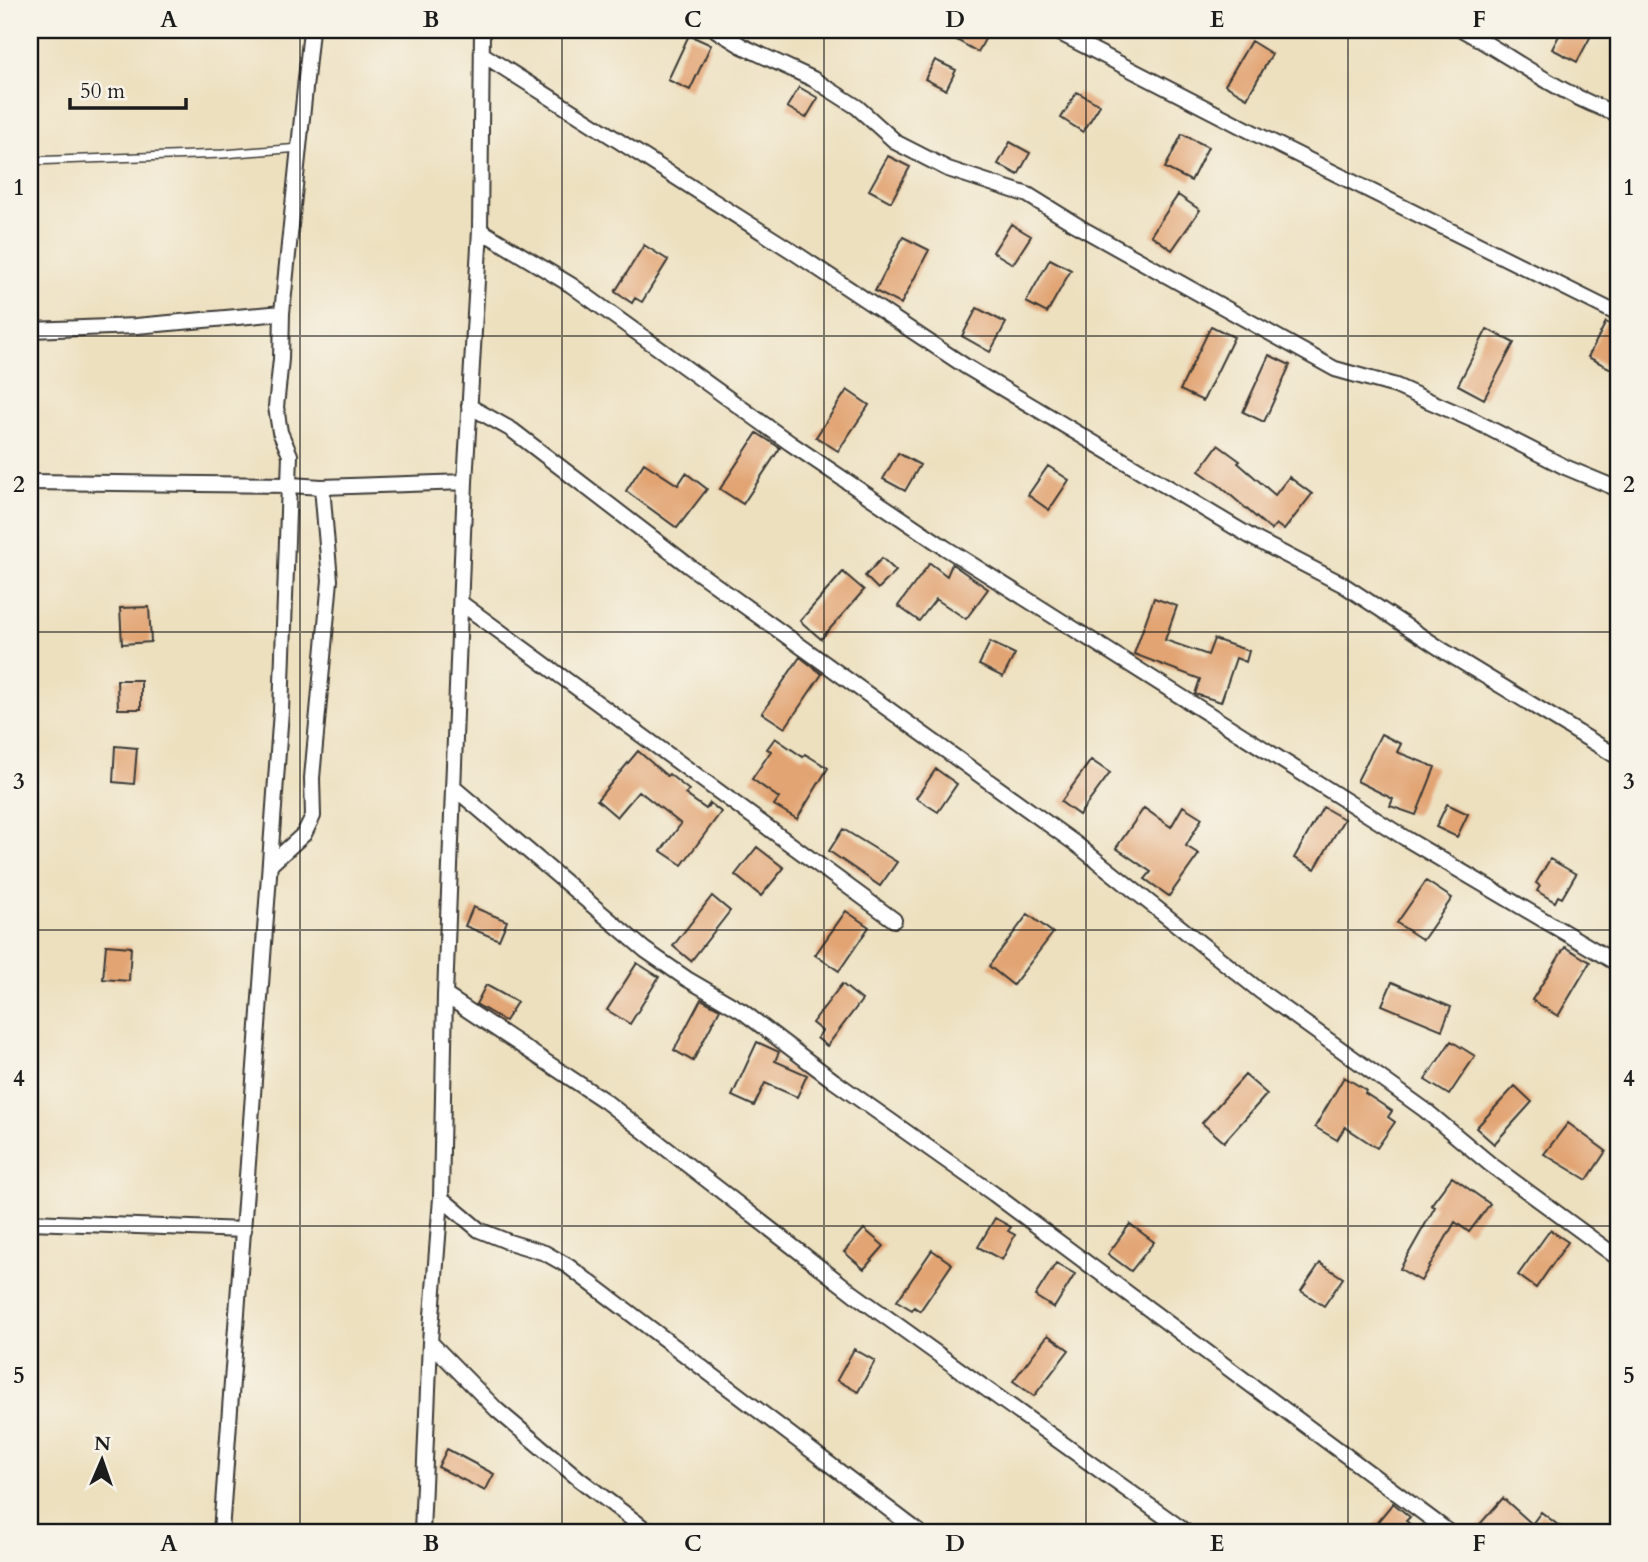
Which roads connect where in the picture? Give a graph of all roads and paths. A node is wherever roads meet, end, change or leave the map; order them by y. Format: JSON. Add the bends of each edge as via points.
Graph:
{"nodes":[{"id":1,"x":311,"y":30,"type":"edge"},
{"id":2,"x":482,"y":30,"type":"edge"},
{"id":3,"x":716,"y":30,"type":"edge"},
{"id":4,"x":1054,"y":30,"type":"edge"},
{"id":5,"x":1463,"y":30,"type":"edge"},
{"id":6,"x":482,"y":54,"type":"junction"},
{"id":7,"x":1618,"y":114,"type":"edge"},
{"id":8,"x":300,"y":148,"type":"junction"},
{"id":9,"x":30,"y":161,"type":"edge"},
{"id":10,"x":480,"y":230,"type":"junction"},
{"id":11,"x":282,"y":313,"type":"junction"},
{"id":12,"x":1618,"y":314,"type":"edge"},
{"id":13,"x":30,"y":330,"type":"edge"},
{"id":14,"x":469,"y":406,"type":"junction"},
{"id":15,"x":30,"y":482,"type":"edge"},
{"id":16,"x":465,"y":482,"type":"junction"},
{"id":17,"x":290,"y":485,"type":"junction"},
{"id":18,"x":323,"y":487,"type":"junction"},
{"id":19,"x":1618,"y":489,"type":"edge"},
{"id":20,"x":461,"y":603,"type":"junction"},
{"id":21,"x":1618,"y":757,"type":"edge"},
{"id":22,"x":453,"y":787,"type":"junction"},
{"id":23,"x":271,"y":864,"type":"junction"},
{"id":24,"x":894,"y":920,"type":"dead end"},
{"id":25,"x":1618,"y":964,"type":"edge"},
{"id":26,"x":444,"y":995,"type":"junction"},
{"id":27,"x":440,"y":1198,"type":"junction"},
{"id":28,"x":30,"y":1222,"type":"edge"},
{"id":29,"x":244,"y":1230,"type":"junction"},
{"id":30,"x":1618,"y":1258,"type":"edge"},
{"id":31,"x":430,"y":1342,"type":"junction"},
{"id":32,"x":221,"y":1532,"type":"edge"},
{"id":33,"x":422,"y":1532,"type":"edge"},
{"id":34,"x":649,"y":1532,"type":"edge"},
{"id":35,"x":919,"y":1532,"type":"edge"},
{"id":36,"x":1186,"y":1532,"type":"edge"},
{"id":37,"x":1449,"y":1532,"type":"edge"}],
"edges":[{"from":1,"to":8,"type":"street"},
{"from":2,"to":6,"type":"street"},
{"from":3,"to":19,"type":"street","via":[[813,79],[856,107],[897,143],[948,169],[1028,195],[1335,369],[1396,386]]},
{"from":4,"to":12,"type":"street"},
{"from":5,"to":7,"type":"street","via":[[1558,87]]},
{"from":6,"to":10,"type":"street"},
{"from":6,"to":21,"type":"street","via":[[964,366],[1253,538],[1342,584]]},
{"from":8,"to":9,"type":"lane"},
{"from":8,"to":11,"type":"street"},
{"from":10,"to":14,"type":"street"},
{"from":10,"to":25,"type":"street","via":[[572,285],[790,443],[944,547],[1405,838]]},
{"from":11,"to":13,"type":"street"},
{"from":11,"to":17,"type":"street","via":[[275,407],[290,455]]},
{"from":14,"to":16,"type":"street"},
{"from":14,"to":30,"type":"street","via":[[512,430],[689,566],[1076,844],[1259,991],[1425,1110]]},
{"from":15,"to":17,"type":"street"},
{"from":16,"to":18,"type":"street"},
{"from":16,"to":20,"type":"street"},
{"from":17,"to":18,"type":"street"},
{"from":17,"to":23,"type":"street"},
{"from":18,"to":23,"type":"street","via":[[330,580],[312,778],[313,816],[304,834]]},
{"from":20,"to":22,"type":"street"},
{"from":20,"to":24,"type":"street"},
{"from":22,"to":26,"type":"street"},
{"from":22,"to":37,"type":"street","via":[[645,950],[742,1010]]},
{"from":23,"to":29,"type":"street"},
{"from":26,"to":27,"type":"street"},
{"from":26,"to":36,"type":"street","via":[[605,1101],[854,1294]]},
{"from":27,"to":31,"type":"street"},
{"from":27,"to":35,"type":"street","via":[[479,1230],[568,1266]]},
{"from":28,"to":29,"type":"street"},
{"from":29,"to":32,"type":"street"},
{"from":31,"to":33,"type":"street"},
{"from":31,"to":34,"type":"street","via":[[497,1410]]}]}
